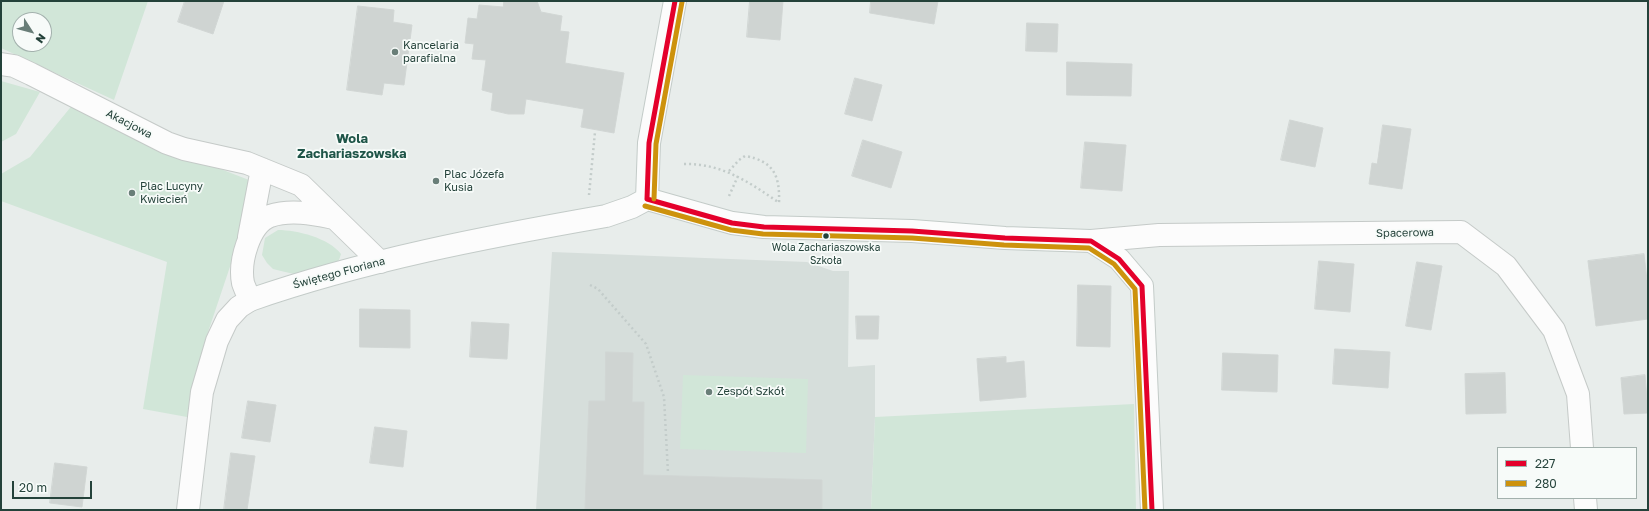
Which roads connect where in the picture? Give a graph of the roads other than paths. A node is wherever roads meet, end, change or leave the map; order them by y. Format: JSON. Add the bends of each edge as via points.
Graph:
{"nodes":[{"id":1,"x":675,"y":1,"type":"edge"},
{"id":2,"x":1,"y":64,"type":"edge"},
{"id":3,"x":262,"y":169,"type":"junction"},
{"id":4,"x":647,"y":199,"type":"junction"},
{"id":5,"x":334,"y":218,"type":"junction"},
{"id":6,"x":249,"y":239,"type":"junction"},
{"id":7,"x":1091,"y":241,"type":"junction"},
{"id":8,"x":380,"y":262,"type":"junction"},
{"id":9,"x":250,"y":300,"type":"junction"},
{"id":10,"x":1582,"y":447,"type":"edge"},
{"id":11,"x":1586,"y":499,"type":"edge"},
{"id":12,"x":188,"y":510,"type":"edge"},
{"id":13,"x":1152,"y":510,"type":"edge"},
{"id":14,"x":1586,"y":510,"type":"edge"}],
"edges":[{"from":1,"to":4,"type":"street","via":[[648,143]]},
{"from":2,"to":3,"type":"street","name":"Akacjowa","via":[[14,66],[31,74],[167,143]]},
{"from":3,"to":5,"type":"street","name":"Akacjowa","via":[[301,185]]},
{"from":3,"to":6,"type":"street"},
{"from":4,"to":7,"type":"street","name":"Spacerowa","via":[[732,223],[764,227],[912,231]]},
{"from":4,"to":8,"type":"street","name":"Świętego Floriana","via":[[606,216]]},
{"from":5,"to":6,"type":"street","via":[[310,213],[270,216],[260,223]]},
{"from":5,"to":8,"type":"street","name":"Akacjowa"},
{"from":6,"to":9,"type":"street","via":[[243,260],[243,283]]},
{"from":7,"to":10,"type":"street","name":"Spacerowa","via":[[1158,235],[1461,232],[1506,266],[1554,330],[1578,394]]},
{"from":7,"to":13,"type":"street","via":[[1119,259],[1142,286]]},
{"from":8,"to":9,"type":"street","name":"Świętego Floriana"},
{"from":9,"to":12,"type":"street","name":"Świętego Floriana","via":[[227,320],[216,341],[202,392]]},
{"from":11,"to":14,"type":"street"}]}
